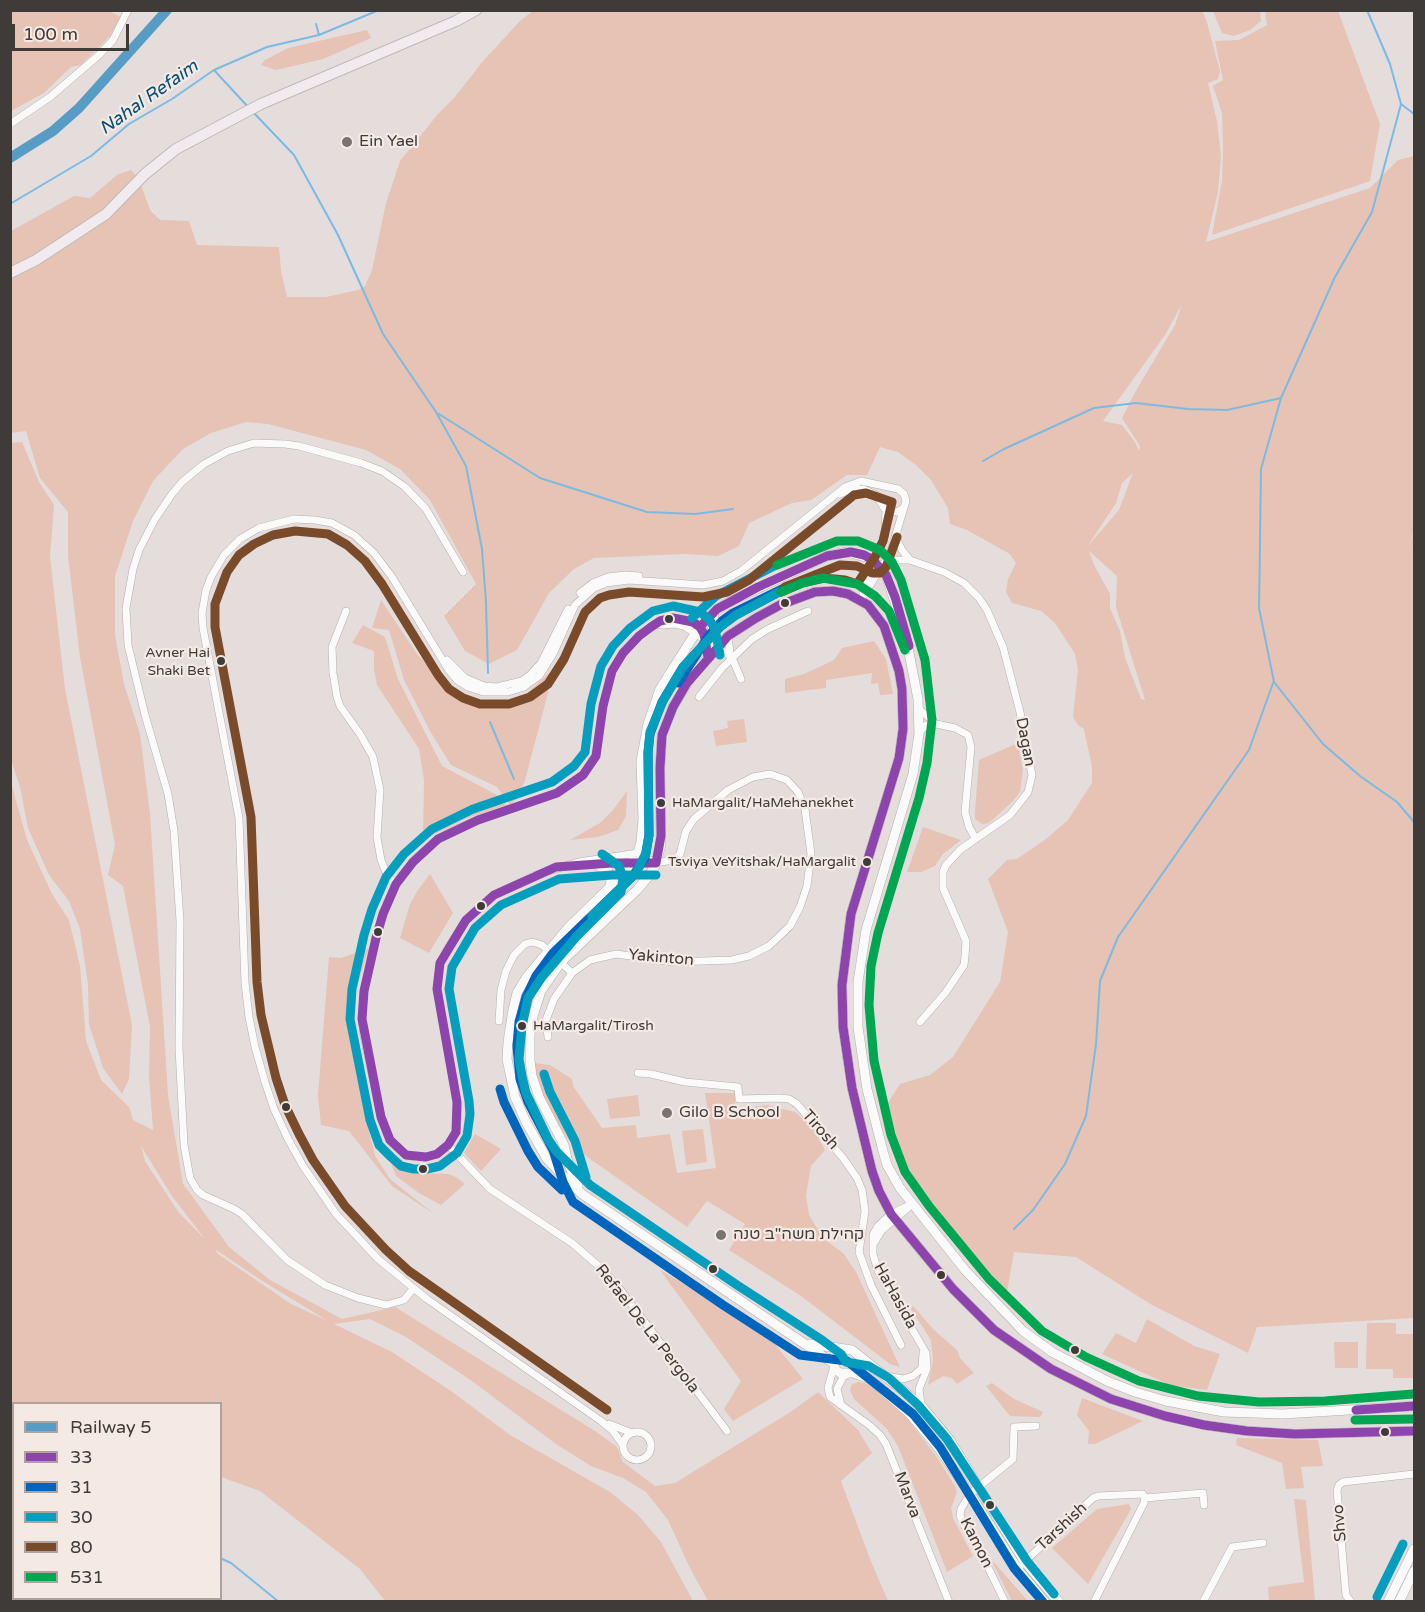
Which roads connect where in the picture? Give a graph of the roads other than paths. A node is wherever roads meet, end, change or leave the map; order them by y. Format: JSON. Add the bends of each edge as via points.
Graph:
{"nodes":[{"id":1,"x":128,"y":10,"type":"edge"},
{"id":2,"x":476,"y":10,"type":"edge"},
{"id":3,"x":10,"y":124,"type":"edge"},
{"id":4,"x":10,"y":273,"type":"edge"},
{"id":5,"x":891,"y":488,"type":"junction"},
{"id":6,"x":835,"y":497,"type":"junction"},
{"id":7,"x":881,"y":502,"type":"junction"},
{"id":8,"x":902,"y":509,"type":"junction"},
{"id":9,"x":886,"y":510,"type":"junction"},
{"id":10,"x":896,"y":538,"type":"junction"},
{"id":11,"x":910,"y":560,"type":"junction"},
{"id":12,"x":881,"y":565,"type":"junction"},
{"id":13,"x":463,"y":572,"type":"dead end"},
{"id":14,"x":861,"y":599,"type":"junction"},
{"id":15,"x":346,"y":611,"type":"dead end"},
{"id":16,"x":808,"y":611,"type":"dead end"},
{"id":17,"x":714,"y":612,"type":"junction"},
{"id":18,"x":698,"y":631,"type":"junction"},
{"id":19,"x":728,"y":636,"type":"junction"},
{"id":20,"x":707,"y":642,"type":"junction"},
{"id":21,"x":716,"y":648,"type":"junction"},
{"id":22,"x":708,"y":657,"type":"junction"},
{"id":23,"x":732,"y":657,"type":"junction"},
{"id":24,"x":741,"y":679,"type":"dead end"},
{"id":25,"x":699,"y":697,"type":"dead end"},
{"id":26,"x":919,"y":709,"type":"junction"},
{"id":27,"x":936,"y":724,"type":"junction"},
{"id":28,"x":919,"y":734,"type":"junction"},
{"id":29,"x":976,"y":838,"type":"junction"},
{"id":30,"x":638,"y":851,"type":"junction"},
{"id":31,"x":660,"y":851,"type":"junction"},
{"id":32,"x":676,"y":858,"type":"junction"},
{"id":33,"x":632,"y":863,"type":"junction"},
{"id":34,"x":656,"y":863,"type":"junction"},
{"id":35,"x":596,"y":864,"type":"junction"},
{"id":36,"x":556,"y":867,"type":"junction"},
{"id":37,"x":396,"y":884,"type":"junction"},
{"id":38,"x":610,"y":887,"type":"junction"},
{"id":39,"x":549,"y":950,"type":"junction"},
{"id":40,"x":561,"y":962,"type":"junction"},
{"id":41,"x":572,"y":973,"type":"junction"},
{"id":42,"x":499,"y":1021,"type":"dead end"},
{"id":43,"x":920,"y":1022,"type":"dead end"},
{"id":44,"x":548,"y":1037,"type":"dead end"},
{"id":45,"x":638,"y":1073,"type":"dead end"},
{"id":46,"x":448,"y":1145,"type":"junction"},
{"id":47,"x":582,"y":1194,"type":"junction"},
{"id":48,"x":912,"y":1204,"type":"junction"},
{"id":49,"x":893,"y":1217,"type":"junction"},
{"id":50,"x":883,"y":1278,"type":"junction"},
{"id":51,"x":871,"y":1285,"type":"junction"},
{"id":52,"x":413,"y":1289,"type":"junction"},
{"id":53,"x":806,"y":1344,"type":"junction"},
{"id":54,"x":901,"y":1345,"type":"dead end"},
{"id":55,"x":922,"y":1345,"type":"junction"},
{"id":56,"x":844,"y":1349,"type":"junction"},
{"id":57,"x":858,"y":1356,"type":"junction"},
{"id":58,"x":834,"y":1365,"type":"junction"},
{"id":59,"x":850,"y":1374,"type":"junction"},
{"id":60,"x":887,"y":1376,"type":"junction"},
{"id":61,"x":841,"y":1405,"type":"junction"},
{"id":62,"x":921,"y":1405,"type":"junction"},
{"id":63,"x":1414,"y":1406,"type":"edge"},
{"id":64,"x":601,"y":1421,"type":"junction"},
{"id":65,"x":1035,"y":1426,"type":"dead end"},
{"id":66,"x":727,"y":1431,"type":"dead end"},
{"id":67,"x":1414,"y":1431,"type":"edge"},
{"id":68,"x":632,"y":1433,"type":"junction"},
{"id":69,"x":623,"y":1444,"type":"junction"},
{"id":70,"x":1414,"y":1474,"type":"edge"},
{"id":71,"x":978,"y":1487,"type":"junction"},
{"id":72,"x":970,"y":1494,"type":"junction"},
{"id":73,"x":1145,"y":1498,"type":"junction"},
{"id":74,"x":1204,"y":1504,"type":"dead end"},
{"id":75,"x":1263,"y":1542,"type":"dead end"},
{"id":76,"x":1414,"y":1549,"type":"edge"},
{"id":77,"x":1020,"y":1565,"type":"junction"},
{"id":78,"x":1411,"y":1569,"type":"edge"},
{"id":79,"x":949,"y":1602,"type":"edge"},
{"id":80,"x":1005,"y":1602,"type":"edge"},
{"id":81,"x":1045,"y":1602,"type":"edge"},
{"id":82,"x":1059,"y":1602,"type":"edge"},
{"id":83,"x":1094,"y":1602,"type":"edge"},
{"id":84,"x":1203,"y":1602,"type":"edge"},
{"id":85,"x":1351,"y":1602,"type":"edge"},
{"id":86,"x":1388,"y":1602,"type":"edge"},
{"id":87,"x":1399,"y":1602,"type":"edge"}],
"edges":[{"from":1,"to":3,"type":"street","via":[[113,40],[99,56]]},
{"from":2,"to":4,"type":"main road","via":[[251,110],[176,149],[106,214]]},
{"from":5,"to":6,"type":"street","via":[[861,481],[849,484]]},
{"from":5,"to":7,"type":"street"},
{"from":5,"to":8,"type":"street","via":[[904,494]]},
{"from":6,"to":7,"type":"street","via":[[852,489],[863,489],[873,492]]},
{"from":6,"to":52,"type":"street","via":[[723,581],[703,585],[616,581],[594,588],[571,612],[539,676],[515,690],[491,693],[468,687],[453,675],[374,553],[354,535],[332,523],[294,519],[259,528],[240,539],[213,571],[206,590],[203,628],[238,818],[248,1005],[255,1047],[288,1139],[319,1190],[356,1237]]},
{"from":7,"to":9,"type":"street"},
{"from":8,"to":9,"type":"street","via":[[894,513]]},
{"from":8,"to":10,"type":"street"},
{"from":9,"to":12,"type":"street"},
{"from":10,"to":11,"type":"street"},
{"from":10,"to":12,"type":"street"},
{"from":11,"to":12,"type":"street","name":"Dagan"},
{"from":11,"to":29,"type":"street","name":"Dagan","via":[[954,577],[979,597],[999,633],[1020,712],[1031,783],[1024,799],[1010,814]]},
{"from":12,"to":14,"type":"street"},
{"from":12,"to":17,"type":"street","via":[[856,553],[832,554],[758,587]]},
{"from":12,"to":26,"type":"street","via":[[905,632]]},
{"from":13,"to":52,"type":"street","via":[[426,509],[391,476],[371,466],[299,446],[254,443],[210,460],[172,494],[140,550],[126,608],[132,665],[168,794],[174,831],[180,921],[180,1059],[184,1145],[190,1178],[203,1195],[242,1214],[287,1260],[325,1285],[386,1305],[404,1300]]},
{"from":14,"to":19,"type":"street","via":[[833,591],[815,592],[780,605]]},
{"from":14,"to":49,"type":"street","via":[[879,618],[892,648],[902,689],[903,729],[899,758],[851,914],[842,985],[843,1027],[850,1079],[869,1161]]},
{"from":15,"to":37,"type":"street","via":[[332,646],[337,697],[374,757],[380,790],[377,837],[381,860],[388,877]]},
{"from":16,"to":23,"type":"street","via":[[768,629]]},
{"from":17,"to":18,"type":"street"},
{"from":17,"to":21,"type":"street"},
{"from":18,"to":20,"type":"street"},
{"from":18,"to":30,"type":"street","via":[[660,689],[648,724],[641,761],[643,819]]},
{"from":18,"to":37,"type":"street","via":[[688,620],[660,621],[623,653],[612,671],[596,756],[584,774],[557,793],[438,839]]},
{"from":19,"to":21,"type":"street"},
{"from":19,"to":23,"type":"street"},
{"from":20,"to":21,"type":"street"},
{"from":20,"to":22,"type":"street"},
{"from":21,"to":22,"type":"street"},
{"from":21,"to":23,"type":"street"},
{"from":22,"to":31,"type":"street","via":[[687,683],[662,735]]},
{"from":23,"to":24,"type":"street"},
{"from":23,"to":25,"type":"street"},
{"from":26,"to":27,"type":"street"},
{"from":26,"to":28,"type":"street"},
{"from":27,"to":28,"type":"street","via":[[926,725]]},
{"from":27,"to":29,"type":"street","via":[[962,730],[970,741],[964,804],[966,819]]},
{"from":28,"to":48,"type":"street","via":[[910,786],[866,930],[857,993],[860,1043],[873,1118],[887,1165]]},
{"from":29,"to":43,"type":"street","name":"Dagan","via":[[950,859],[943,872],[945,896],[966,940],[964,965]]},
{"from":30,"to":33,"type":"street"},
{"from":30,"to":34,"type":"street"},
{"from":30,"to":36,"type":"street"},
{"from":31,"to":32,"type":"street","via":[[668,858]]},
{"from":31,"to":34,"type":"street"},
{"from":32,"to":34,"type":"street"},
{"from":32,"to":41,"type":"street","name":"Yakinton","via":[[694,819],[743,781],[761,775],[779,776],[792,784],[802,800],[811,854],[807,886],[790,926],[759,952],[732,960],[674,962],[628,954],[607,955],[590,960]]},
{"from":33,"to":34,"type":"street"},
{"from":33,"to":35,"type":"street"},
{"from":33,"to":38,"type":"street"},
{"from":34,"to":40,"type":"street","via":[[637,890]]},
{"from":35,"to":36,"type":"street"},
{"from":35,"to":38,"type":"street","via":[[609,872]]},
{"from":36,"to":46,"type":"street","via":[[515,884],[478,907],[457,932],[440,963],[438,1002],[458,1114],[456,1132]]},
{"from":37,"to":46,"type":"street","via":[[383,914],[362,1007],[372,1078],[385,1130],[399,1149],[406,1155],[426,1157]]},
{"from":38,"to":39,"type":"street"},
{"from":39,"to":40,"type":"street"},
{"from":39,"to":42,"type":"street","via":[[536,942],[528,943],[514,955],[503,980]]},
{"from":39,"to":47,"type":"street","via":[[518,993],[508,1041],[509,1069],[515,1097],[538,1145]]},
{"from":40,"to":41,"type":"street"},
{"from":40,"to":47,"type":"street","via":[[537,1001],[530,1034],[530,1060],[539,1097],[564,1145]]},
{"from":41,"to":44,"type":"street","via":[[548,1010]]},
{"from":45,"to":51,"type":"street","name":"Tirosh","via":[[738,1087],[739,1099],[780,1098],[797,1104],[843,1158],[859,1184],[865,1211],[859,1252]]},
{"from":46,"to":66,"type":"street","name":"Refael De La Pergola","via":[[490,1189],[572,1243],[602,1269]]},
{"from":47,"to":53,"type":"street"},
{"from":48,"to":49,"type":"street","name":"HaHasida"},
{"from":48,"to":63,"type":"street","via":[[980,1287],[1023,1331],[1052,1352],[1107,1381],[1166,1401],[1224,1412],[1283,1414]]},
{"from":49,"to":50,"type":"street","name":"HaHasida","via":[[876,1228],[873,1235],[874,1262]]},
{"from":49,"to":67,"type":"street","via":[[953,1289],[994,1330],[1050,1369],[1111,1399],[1204,1425],[1247,1431]]},
{"from":50,"to":51,"type":"street"},
{"from":50,"to":55,"type":"street","name":"HaHasida"},
{"from":51,"to":54,"type":"street","name":"Tirosh"},
{"from":52,"to":64,"type":"street"},
{"from":53,"to":56,"type":"street"},
{"from":53,"to":58,"type":"street"},
{"from":55,"to":60,"type":"street","name":"HaHasida","via":[[923,1361],[918,1373],[908,1378]]},
{"from":55,"to":62,"type":"street","name":"HaHasida","via":[[928,1365],[919,1389]]},
{"from":56,"to":57,"type":"street"},
{"from":56,"to":58,"type":"street","via":[[836,1353]]},
{"from":57,"to":59,"type":"street","via":[[859,1364]]},
{"from":57,"to":60,"type":"street"},
{"from":58,"to":59,"type":"street","via":[[840,1373]]},
{"from":58,"to":61,"type":"street","name":"Marva","via":[[828,1388],[830,1397]]},
{"from":59,"to":61,"type":"street","via":[[843,1377],[837,1389]]},
{"from":59,"to":72,"type":"street","via":[[870,1379],[909,1413]]},
{"from":60,"to":62,"type":"street"},
{"from":61,"to":79,"type":"street","name":"Marva","via":[[869,1425],[886,1444]]},
{"from":62,"to":71,"type":"street","via":[[942,1429]]},
{"from":64,"to":68,"type":"street"},
{"from":64,"to":69,"type":"street"},
{"from":65,"to":71,"type":"street","name":"Kamon","via":[[1014,1427],[1013,1459]]},
{"from":68,"to":69,"type":"street"},
{"from":68,"to":69,"type":"street","via":[[647,1436],[651,1445],[649,1455],[634,1460],[626,1454]]},
{"from":70,"to":85,"type":"street","name":"Shvo","via":[[1339,1485],[1346,1595]]},
{"from":71,"to":72,"type":"street","name":"Kamon"},
{"from":71,"to":77,"type":"street"},
{"from":72,"to":77,"type":"street"},
{"from":72,"to":80,"type":"street","name":"Kamon","via":[[960,1515]]},
{"from":73,"to":74,"type":"street","name":"Tarshish","via":[[1203,1493]]},
{"from":73,"to":77,"type":"street","name":"Tarshish","via":[[1138,1493],[1093,1498]]},
{"from":73,"to":83,"type":"street"},
{"from":75,"to":84,"type":"street","via":[[1232,1547]]},
{"from":76,"to":78,"type":"street"},
{"from":77,"to":81,"type":"street"},
{"from":77,"to":82,"type":"street"},
{"from":78,"to":86,"type":"street"},
{"from":78,"to":87,"type":"street"}]}
